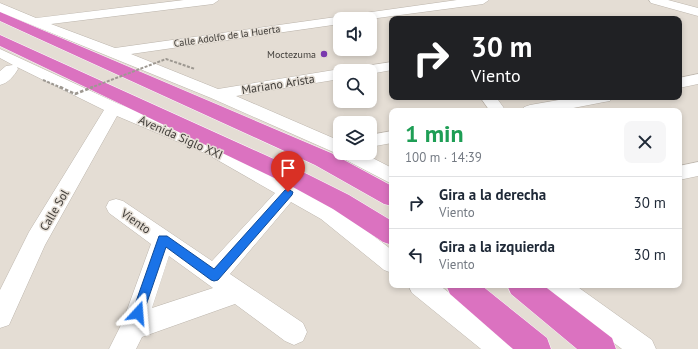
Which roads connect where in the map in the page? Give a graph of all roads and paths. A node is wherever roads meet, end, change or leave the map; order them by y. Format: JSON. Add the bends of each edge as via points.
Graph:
{"nodes":[{"id":1,"x":118,"y":0,"type":"edge"},
{"id":2,"x":213,"y":0,"type":"edge"},
{"id":3,"x":482,"y":0,"type":"edge"},
{"id":4,"x":655,"y":0,"type":"edge"},
{"id":5,"x":86,"y":4,"type":"dead end"},
{"id":6,"x":398,"y":6,"type":"edge"},
{"id":7,"x":424,"y":7,"type":"junction"},
{"id":8,"x":2,"y":11,"type":"edge"},
{"id":9,"x":374,"y":12,"type":"edge"},
{"id":10,"x":698,"y":12,"type":"edge"},
{"id":11,"x":105,"y":13,"type":"junction"},
{"id":12,"x":430,"y":16,"type":"edge"},
{"id":13,"x":698,"y":16,"type":"edge"},
{"id":14,"x":72,"y":17,"type":"junction"},
{"id":15,"x":682,"y":19,"type":"edge"},
{"id":16,"x":333,"y":21,"type":"edge"},
{"id":17,"x":34,"y":22,"type":"junction"},
{"id":18,"x":0,"y":40,"type":"edge"},
{"id":19,"x":0,"y":53,"type":"edge"},
{"id":20,"x":107,"y":56,"type":"junction"},
{"id":21,"x":389,"y":66,"type":"edge"},
{"id":22,"x":12,"y":68,"type":"edge"},
{"id":23,"x":377,"y":68,"type":"edge"},
{"id":24,"x":195,"y":69,"type":"dead end"},
{"id":25,"x":333,"y":75,"type":"edge"},
{"id":26,"x":698,"y":79,"type":"edge"},
{"id":27,"x":0,"y":80,"type":"edge"},
{"id":28,"x":43,"y":80,"type":"dead end"},
{"id":29,"x":682,"y":82,"type":"edge"},
{"id":30,"x":217,"y":94,"type":"junction"},
{"id":31,"x":588,"y":100,"type":"edge"},
{"id":32,"x":113,"y":108,"type":"junction"},
{"id":33,"x":546,"y":108,"type":"edge"},
{"id":34,"x":389,"y":138,"type":"edge"},
{"id":35,"x":377,"y":140,"type":"edge"},
{"id":36,"x":333,"y":145,"type":"edge"},
{"id":37,"x":361,"y":160,"type":"edge"},
{"id":38,"x":698,"y":169,"type":"edge"},
{"id":39,"x":682,"y":172,"type":"edge"},
{"id":40,"x":389,"y":175,"type":"edge"},
{"id":41,"x":288,"y":192,"type":"junction"},
{"id":42,"x":389,"y":195,"type":"edge"},
{"id":43,"x":116,"y":207,"type":"dead end"},
{"id":44,"x":389,"y":232,"type":"edge"},
{"id":45,"x":163,"y":240,"type":"junction"},
{"id":46,"x":389,"y":261,"type":"edge"},
{"id":47,"x":214,"y":276,"type":"junction"},
{"id":48,"x":8,"y":282,"type":"edge"},
{"id":49,"x":424,"y":288,"type":"edge"},
{"id":50,"x":466,"y":288,"type":"edge"},
{"id":51,"x":525,"y":288,"type":"edge"},
{"id":52,"x":560,"y":288,"type":"edge"},
{"id":53,"x":237,"y":292,"type":"junction"},
{"id":54,"x":0,"y":316,"type":"edge"},
{"id":55,"x":133,"y":328,"type":"junction"},
{"id":56,"x":294,"y":332,"type":"dead end"},
{"id":57,"x":122,"y":349,"type":"edge"},
{"id":58,"x":502,"y":349,"type":"edge"},
{"id":59,"x":536,"y":349,"type":"edge"},
{"id":60,"x":601,"y":349,"type":"edge"},
{"id":61,"x":643,"y":349,"type":"edge"}],
"edges":[{"from":1,"to":11,"type":"street"},
{"from":2,"to":11,"type":"street"},
{"from":3,"to":7,"type":"street"},
{"from":4,"to":10,"type":"street"},
{"from":5,"to":14,"type":"street"},
{"from":6,"to":7,"type":"street"},
{"from":6,"to":9,"type":"street"},
{"from":7,"to":12,"type":"street"},
{"from":8,"to":17,"type":"street"},
{"from":8,"to":20,"type":"highway"},
{"from":11,"to":14,"type":"street"},
{"from":13,"to":15,"type":"street"},
{"from":14,"to":17,"type":"street"},
{"from":16,"to":20,"type":"street","name":"Calle Adolfo de la Huerta"},
{"from":17,"to":20,"type":"street"},
{"from":18,"to":44,"type":"highway","name":"Avenida Siglo XXI","via":[[299,180],[341,202]]},
{"from":19,"to":22,"type":"street","name":"Avenida Siglo XXI"},
{"from":20,"to":30,"type":"street"},
{"from":20,"to":42,"type":"highway","via":[[323,159]]},
{"from":21,"to":23,"type":"street"},
{"from":22,"to":27,"type":"street"},
{"from":22,"to":32,"type":"street","name":"Avenida Siglo XXI"},
{"from":24,"to":28,"type":"path","bridge":true,"via":[[166,59],[75,94]]},
{"from":25,"to":30,"type":"street","name":"Mariano Arista"},
{"from":26,"to":29,"type":"street"},
{"from":30,"to":36,"type":"street"},
{"from":31,"to":33,"type":"street"},
{"from":32,"to":41,"type":"street","name":"Avenida Siglo XXI","via":[[213,149]]},
{"from":32,"to":48,"type":"street","name":"Calle Sol","via":[[37,239]]},
{"from":34,"to":35,"type":"street"},
{"from":37,"to":40,"type":"street"},
{"from":38,"to":39,"type":"street"},
{"from":41,"to":46,"type":"street","name":"Avenida Siglo XXI","via":[[328,213]]},
{"from":41,"to":47,"type":"street"},
{"from":43,"to":45,"type":"street","name":"Viento"},
{"from":45,"to":47,"type":"street","name":"Viento"},
{"from":45,"to":55,"type":"street"},
{"from":47,"to":53,"type":"street","name":"Viento"},
{"from":48,"to":54,"type":"street","name":"Calle Sol"},
{"from":49,"to":58,"type":"street"},
{"from":50,"to":59,"type":"highway"},
{"from":51,"to":60,"type":"highway"},
{"from":52,"to":61,"type":"street"},
{"from":53,"to":55,"type":"street"},
{"from":53,"to":56,"type":"street","name":"Viento"},
{"from":55,"to":57,"type":"street"}]}
